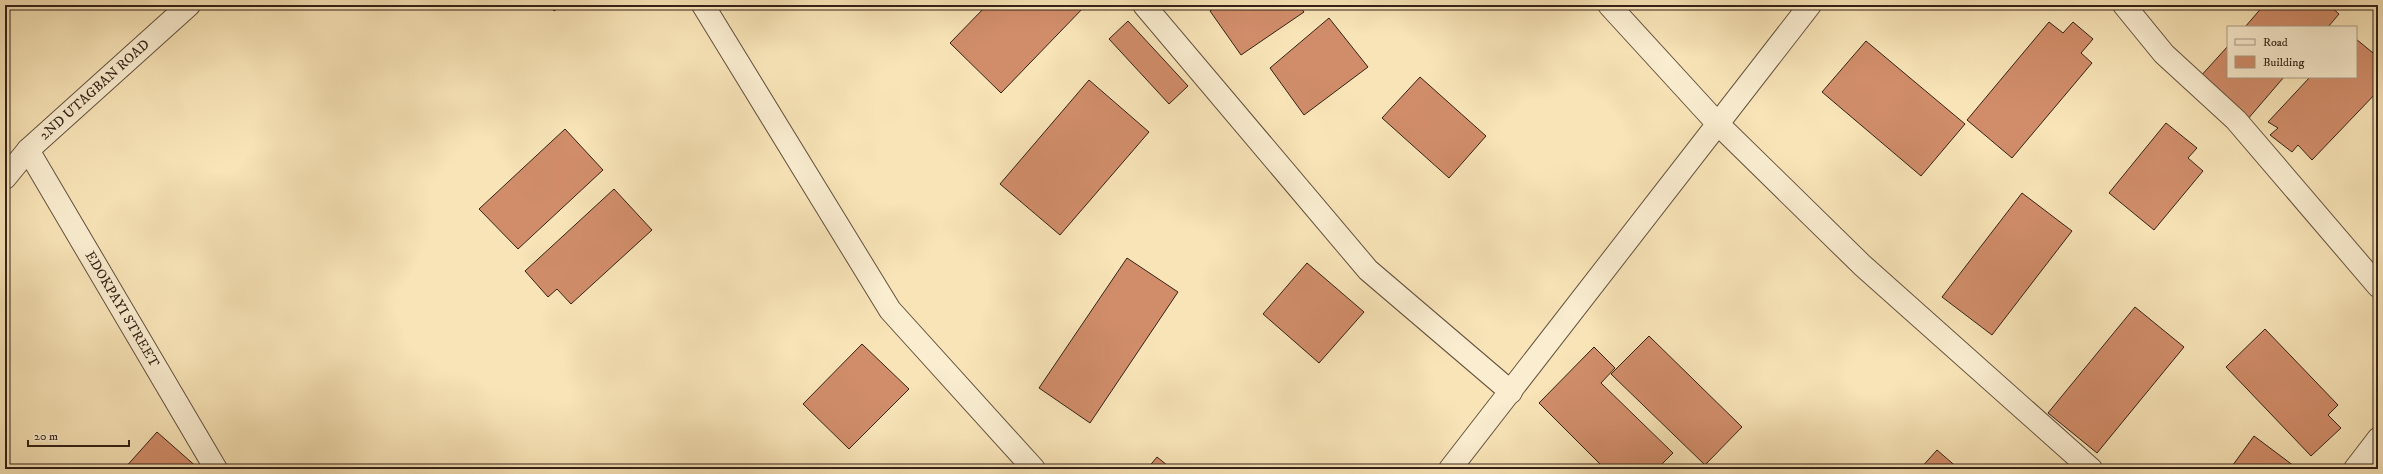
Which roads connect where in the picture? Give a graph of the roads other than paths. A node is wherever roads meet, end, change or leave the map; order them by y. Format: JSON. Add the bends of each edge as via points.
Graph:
{"nodes":[{"id":1,"x":188,"y":5,"type":"edge"},
{"id":2,"x":703,"y":5,"type":"edge"},
{"id":3,"x":1144,"y":5,"type":"edge"},
{"id":4,"x":1609,"y":5,"type":"edge"},
{"id":5,"x":1810,"y":5,"type":"edge"},
{"id":6,"x":2124,"y":5,"type":"edge"},
{"id":7,"x":1717,"y":123,"type":"junction"},
{"id":8,"x":28,"y":150,"type":"junction"},
{"id":9,"x":5,"y":178,"type":"edge"},
{"id":10,"x":2378,"y":286,"type":"edge"},
{"id":11,"x":1511,"y":392,"type":"junction"},
{"id":12,"x":2378,"y":439,"type":"edge"},
{"id":13,"x":216,"y":469,"type":"edge"},
{"id":14,"x":1034,"y":469,"type":"edge"},
{"id":15,"x":1450,"y":469,"type":"edge"},
{"id":16,"x":2091,"y":469,"type":"edge"},
{"id":17,"x":2355,"y":469,"type":"edge"}],
"edges":[{"from":1,"to":8,"type":"street","name":"2ND UTAGBAN ROAD"},
{"from":2,"to":14,"type":"street","via":[[890,310]]},
{"from":3,"to":11,"type":"street","via":[[1368,270]]},
{"from":4,"to":7,"type":"street"},
{"from":5,"to":7,"type":"street","via":[[1756,78]]},
{"from":6,"to":10,"type":"street","via":[[2164,54],[2236,120]]},
{"from":7,"to":11,"type":"street"},
{"from":7,"to":16,"type":"street","via":[[1862,265]]},
{"from":8,"to":9,"type":"street","name":"2ND UTAGBAN ROAD"},
{"from":8,"to":13,"type":"street","name":"EDOKPAYI STREET"},
{"from":11,"to":15,"type":"street"},
{"from":12,"to":17,"type":"street"}]}
